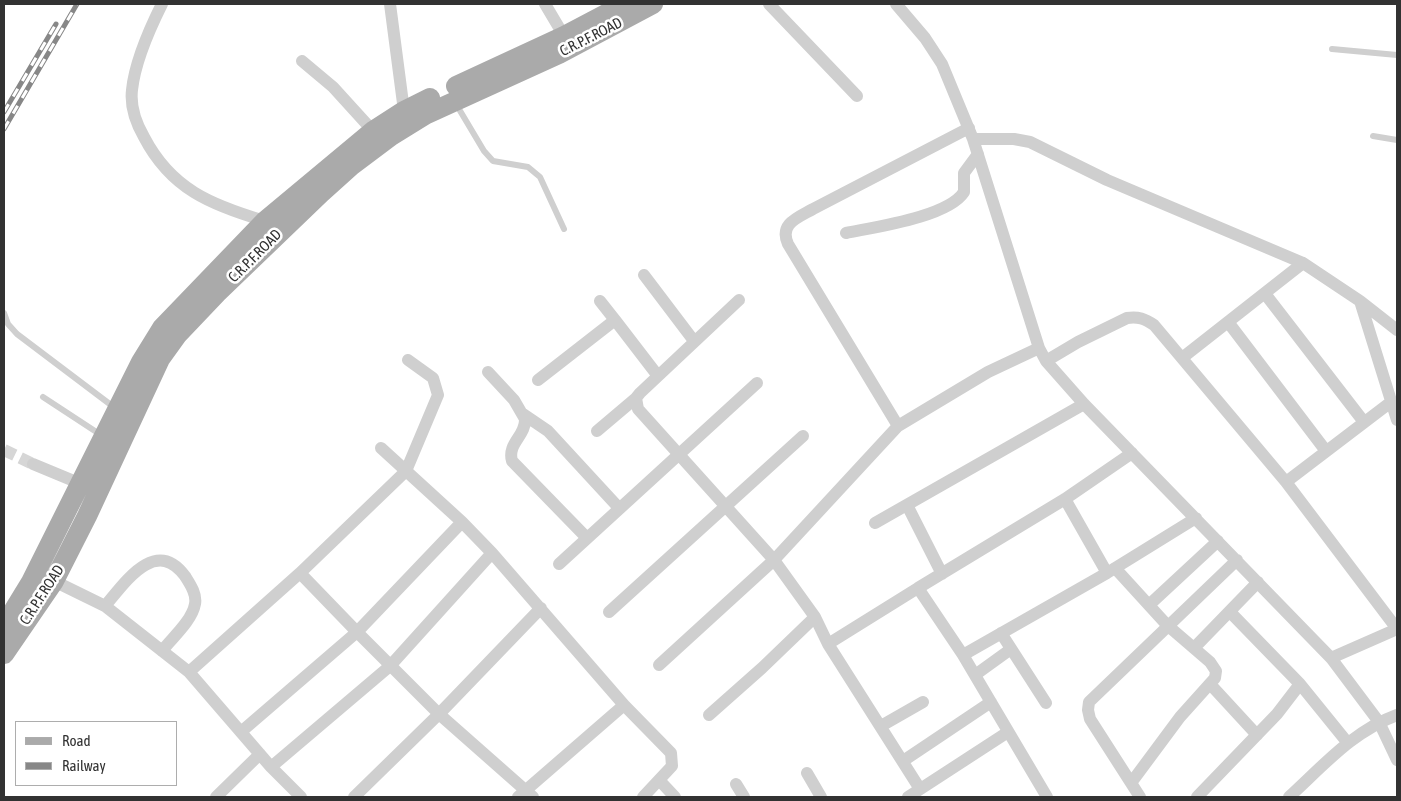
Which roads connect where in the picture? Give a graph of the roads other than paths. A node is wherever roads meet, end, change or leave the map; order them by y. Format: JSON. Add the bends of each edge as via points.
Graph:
{"nodes":[{"id":1,"x":162,"y":4,"type":"edge"},
{"id":2,"x":390,"y":4,"type":"edge"},
{"id":3,"x":545,"y":4,"type":"edge"},
{"id":4,"x":625,"y":4,"type":"edge"},
{"id":5,"x":653,"y":4,"type":"edge"},
{"id":6,"x":769,"y":4,"type":"edge"},
{"id":7,"x":896,"y":4,"type":"edge"},
{"id":8,"x":564,"y":36,"type":"junction"},
{"id":9,"x":1332,"y":49,"type":"dead end"},
{"id":10,"x":1397,"y":55,"type":"edge"},
{"id":11,"x":302,"y":61,"type":"dead end"},
{"id":12,"x":857,"y":96,"type":"dead end"},
{"id":13,"x":454,"y":101,"type":"junction"},
{"id":14,"x":404,"y":111,"type":"junction"},
{"id":15,"x":373,"y":131,"type":"junction"},
{"id":16,"x":971,"y":134,"type":"junction"},
{"id":17,"x":1373,"y":136,"type":"dead end"},
{"id":18,"x":1397,"y":140,"type":"edge"},
{"id":19,"x":978,"y":154,"type":"junction"},
{"id":20,"x":264,"y":222,"type":"junction"},
{"id":21,"x":564,"y":229,"type":"dead end"},
{"id":22,"x":846,"y":233,"type":"dead end"},
{"id":23,"x":1303,"y":263,"type":"junction"},
{"id":24,"x":644,"y":275,"type":"dead end"},
{"id":25,"x":1266,"y":295,"type":"junction"},
{"id":26,"x":739,"y":300,"type":"dead end"},
{"id":27,"x":1360,"y":300,"type":"junction"},
{"id":28,"x":600,"y":302,"type":"dead end"},
{"id":29,"x":4,"y":313,"type":"edge"},
{"id":30,"x":615,"y":320,"type":"junction"},
{"id":31,"x":1228,"y":322,"type":"junction"},
{"id":32,"x":1397,"y":330,"type":"edge"},
{"id":33,"x":694,"y":341,"type":"junction"},
{"id":34,"x":1039,"y":348,"type":"junction"},
{"id":35,"x":1182,"y":358,"type":"junction"},
{"id":36,"x":408,"y":360,"type":"dead end"},
{"id":37,"x":1046,"y":360,"type":"junction"},
{"id":38,"x":488,"y":372,"type":"dead end"},
{"id":39,"x":658,"y":376,"type":"junction"},
{"id":40,"x":538,"y":380,"type":"dead end"},
{"id":41,"x":757,"y":383,"type":"dead end"},
{"id":42,"x":43,"y":397,"type":"dead end"},
{"id":43,"x":636,"y":398,"type":"junction"},
{"id":44,"x":1391,"y":402,"type":"junction"},
{"id":45,"x":1084,"y":404,"type":"junction"},
{"id":46,"x":118,"y":410,"type":"junction"},
{"id":47,"x":523,"y":414,"type":"junction"},
{"id":48,"x":1397,"y":420,"type":"edge"},
{"id":49,"x":1364,"y":422,"type":"junction"},
{"id":50,"x":898,"y":426,"type":"junction"},
{"id":51,"x":597,"y":431,"type":"dead end"},
{"id":52,"x":803,"y":436,"type":"dead end"},
{"id":53,"x":104,"y":438,"type":"junction"},
{"id":54,"x":381,"y":448,"type":"dead end"},
{"id":55,"x":1326,"y":451,"type":"junction"},
{"id":56,"x":1132,"y":452,"type":"junction"},
{"id":57,"x":677,"y":455,"type":"junction"},
{"id":58,"x":33,"y":464,"type":"tunnel mouth"},
{"id":59,"x":406,"y":471,"type":"junction"},
{"id":60,"x":1286,"y":482,"type":"junction"},
{"id":61,"x":90,"y":488,"type":"junction"},
{"id":62,"x":1065,"y":499,"type":"junction"},
{"id":63,"x":907,"y":505,"type":"junction"},
{"id":64,"x":724,"y":507,"type":"junction"},
{"id":65,"x":619,"y":508,"type":"junction"},
{"id":66,"x":1196,"y":518,"type":"junction"},
{"id":67,"x":462,"y":522,"type":"junction"},
{"id":68,"x":875,"y":523,"type":"dead end"},
{"id":69,"x":586,"y":538,"type":"junction"},
{"id":70,"x":1218,"y":541,"type":"junction"},
{"id":71,"x":492,"y":553,"type":"junction"},
{"id":72,"x":774,"y":560,"type":"junction"},
{"id":73,"x":1237,"y":560,"type":"junction"},
{"id":74,"x":559,"y":564,"type":"dead end"},
{"id":75,"x":1111,"y":570,"type":"junction"},
{"id":76,"x":300,"y":572,"type":"junction"},
{"id":77,"x":942,"y":574,"type":"junction"},
{"id":78,"x":54,"y":581,"type":"junction"},
{"id":79,"x":1258,"y":582,"type":"junction"},
{"id":80,"x":918,"y":588,"type":"junction"},
{"id":81,"x":1149,"y":605,"type":"junction"},
{"id":82,"x":105,"y":606,"type":"junction"},
{"id":83,"x":541,"y":608,"type":"junction"},
{"id":84,"x":609,"y":612,"type":"dead end"},
{"id":85,"x":1230,"y":612,"type":"junction"},
{"id":86,"x":815,"y":617,"type":"junction"},
{"id":87,"x":1167,"y":625,"type":"junction"},
{"id":88,"x":4,"y":626,"type":"edge"},
{"id":89,"x":1397,"y":629,"type":"edge"},
{"id":90,"x":357,"y":632,"type":"junction"},
{"id":91,"x":1001,"y":633,"type":"junction"},
{"id":92,"x":828,"y":644,"type":"junction"},
{"id":93,"x":1194,"y":648,"type":"junction"},
{"id":94,"x":1012,"y":649,"type":"junction"},
{"id":95,"x":162,"y":651,"type":"junction"},
{"id":96,"x":4,"y":654,"type":"edge"},
{"id":97,"x":964,"y":655,"type":"junction"},
{"id":98,"x":1331,"y":658,"type":"junction"},
{"id":99,"x":659,"y":665,"type":"dead end"},
{"id":100,"x":390,"y":666,"type":"junction"},
{"id":101,"x":189,"y":672,"type":"junction"},
{"id":102,"x":976,"y":675,"type":"junction"},
{"id":103,"x":1210,"y":684,"type":"junction"},
{"id":104,"x":1300,"y":684,"type":"junction"},
{"id":105,"x":923,"y":702,"type":"dead end"},
{"id":106,"x":991,"y":702,"type":"junction"},
{"id":107,"x":1046,"y":703,"type":"dead end"},
{"id":108,"x":624,"y":706,"type":"junction"},
{"id":109,"x":439,"y":714,"type":"junction"},
{"id":110,"x":709,"y":715,"type":"dead end"},
{"id":111,"x":1397,"y":716,"type":"edge"},
{"id":112,"x":1379,"y":722,"type":"junction"},
{"id":113,"x":881,"y":726,"type":"junction"},
{"id":114,"x":242,"y":732,"type":"junction"},
{"id":115,"x":1008,"y":732,"type":"junction"},
{"id":116,"x":1256,"y":735,"type":"junction"},
{"id":117,"x":1347,"y":742,"type":"junction"},
{"id":118,"x":260,"y":754,"type":"junction"},
{"id":119,"x":1397,"y":760,"type":"edge"},
{"id":120,"x":903,"y":761,"type":"junction"},
{"id":121,"x":271,"y":767,"type":"junction"},
{"id":122,"x":807,"y":773,"type":"dead end"},
{"id":123,"x":660,"y":781,"type":"junction"},
{"id":124,"x":1131,"y":783,"type":"junction"},
{"id":125,"x":736,"y":784,"type":"dead end"},
{"id":126,"x":920,"y":789,"type":"junction"},
{"id":127,"x":526,"y":795,"type":"edge"},
{"id":128,"x":1041,"y":795,"type":"edge"},
{"id":129,"x":216,"y":797,"type":"edge"},
{"id":130,"x":301,"y":797,"type":"edge"},
{"id":131,"x":354,"y":797,"type":"edge"},
{"id":132,"x":643,"y":797,"type":"edge"},
{"id":133,"x":675,"y":797,"type":"edge"},
{"id":134,"x":744,"y":797,"type":"edge"},
{"id":135,"x":821,"y":797,"type":"edge"},
{"id":136,"x":908,"y":797,"type":"edge"},
{"id":137,"x":1140,"y":797,"type":"edge"},
{"id":138,"x":1197,"y":797,"type":"edge"},
{"id":139,"x":1289,"y":797,"type":"edge"}],
"edges":[{"from":1,"to":20,"type":"street","via":[[137,65],[132,91],[136,122],[167,173],[192,193],[226,210]]},
{"from":2,"to":14,"type":"street"},
{"from":3,"to":8,"type":"street"},
{"from":4,"to":8,"type":"main road","name":"C.R.P.F.ROAD"},
{"from":5,"to":13,"type":"main road","name":"C.R.P.F.ROAD","via":[[559,54]]},
{"from":6,"to":12,"type":"street"},
{"from":7,"to":16,"type":"street","via":[[926,38],[942,64]]},
{"from":8,"to":14,"type":"main road","name":"C.R.P.F.ROAD"},
{"from":9,"to":10,"type":"lane"},
{"from":11,"to":15,"type":"street","via":[[332,86]]},
{"from":13,"to":21,"type":"lane","via":[[493,161],[528,167],[540,177]]},
{"from":13,"to":61,"type":"main road","name":"C.R.P.F.ROAD","via":[[406,127],[351,166],[282,229],[178,334],[160,359]]},
{"from":14,"to":15,"type":"main road","name":"C.R.P.F.ROAD"},
{"from":15,"to":20,"type":"main road","name":"C.R.P.F.ROAD"},
{"from":16,"to":19,"type":"street"},
{"from":16,"to":23,"type":"street","via":[[1030,142],[1107,180]]},
{"from":16,"to":50,"type":"street","via":[[813,209],[786,229],[788,244]]},
{"from":17,"to":18,"type":"lane"},
{"from":19,"to":22,"type":"street","via":[[964,173],[964,192],[954,202],[907,220]]},
{"from":19,"to":34,"type":"street"},
{"from":20,"to":46,"type":"main road","name":"C.R.P.F.ROAD","via":[[162,328]]},
{"from":23,"to":25,"type":"street"},
{"from":23,"to":27,"type":"street"},
{"from":24,"to":33,"type":"street"},
{"from":25,"to":31,"type":"street"},
{"from":25,"to":49,"type":"street"},
{"from":26,"to":33,"type":"street"},
{"from":27,"to":32,"type":"street"},
{"from":27,"to":44,"type":"street"},
{"from":28,"to":30,"type":"street"},
{"from":29,"to":46,"type":"lane","via":[[17,334]]},
{"from":30,"to":39,"type":"street"},
{"from":30,"to":40,"type":"street"},
{"from":31,"to":35,"type":"street"},
{"from":31,"to":55,"type":"street"},
{"from":33,"to":39,"type":"street"},
{"from":34,"to":37,"type":"street"},
{"from":34,"to":50,"type":"street","via":[[988,372]]},
{"from":35,"to":37,"type":"street","via":[[1154,325],[1134,317]]},
{"from":35,"to":60,"type":"street"},
{"from":36,"to":59,"type":"street","via":[[433,378],[438,394]]},
{"from":37,"to":45,"type":"street"},
{"from":38,"to":47,"type":"street"},
{"from":39,"to":43,"type":"street"},
{"from":41,"to":57,"type":"street"},
{"from":42,"to":53,"type":"lane"},
{"from":43,"to":51,"type":"street"},
{"from":43,"to":57,"type":"street","via":[[638,408]]},
{"from":44,"to":48,"type":"street"},
{"from":44,"to":49,"type":"street"},
{"from":45,"to":56,"type":"street"},
{"from":45,"to":63,"type":"street"},
{"from":46,"to":53,"type":"main road","name":"C.R.P.F.ROAD"},
{"from":47,"to":65,"type":"street","via":[[548,430]]},
{"from":47,"to":69,"type":"street","via":[[525,424],[511,447],[512,461]]},
{"from":49,"to":55,"type":"street"},
{"from":50,"to":72,"type":"street"},
{"from":52,"to":64,"type":"street"},
{"from":53,"to":61,"type":"main road","name":"C.R.P.F.ROAD"},
{"from":54,"to":59,"type":"street"},
{"from":55,"to":60,"type":"street"},
{"from":56,"to":62,"type":"street"},
{"from":56,"to":66,"type":"street"},
{"from":57,"to":64,"type":"street"},
{"from":57,"to":65,"type":"street"},
{"from":58,"to":61,"type":"street"},
{"from":59,"to":67,"type":"street"},
{"from":59,"to":76,"type":"street"},
{"from":60,"to":89,"type":"street"},
{"from":61,"to":78,"type":"main road","name":"C.R.P.F.ROAD"},
{"from":61,"to":88,"type":"main road","name":"C.R.P.F.ROAD"},
{"from":62,"to":75,"type":"street"},
{"from":62,"to":77,"type":"street"},
{"from":63,"to":68,"type":"street"},
{"from":63,"to":77,"type":"street"},
{"from":64,"to":72,"type":"street"},
{"from":64,"to":84,"type":"street"},
{"from":65,"to":69,"type":"street"},
{"from":66,"to":70,"type":"street"},
{"from":66,"to":75,"type":"street"},
{"from":67,"to":71,"type":"street"},
{"from":67,"to":90,"type":"street"},
{"from":69,"to":74,"type":"street"},
{"from":70,"to":73,"type":"street"},
{"from":70,"to":81,"type":"street"},
{"from":71,"to":83,"type":"street"},
{"from":71,"to":100,"type":"street"},
{"from":72,"to":86,"type":"street"},
{"from":72,"to":99,"type":"street"},
{"from":73,"to":79,"type":"street"},
{"from":73,"to":87,"type":"street"},
{"from":75,"to":81,"type":"street"},
{"from":75,"to":91,"type":"street"},
{"from":76,"to":90,"type":"street"},
{"from":76,"to":101,"type":"street"},
{"from":77,"to":80,"type":"street"},
{"from":78,"to":82,"type":"street"},
{"from":78,"to":96,"type":"main road","name":"C.R.P.F.ROAD"},
{"from":79,"to":85,"type":"street"},
{"from":79,"to":98,"type":"street"},
{"from":80,"to":92,"type":"street"},
{"from":80,"to":97,"type":"street"},
{"from":81,"to":87,"type":"street"},
{"from":82,"to":95,"type":"street"},
{"from":82,"to":95,"type":"street","via":[[142,565],[155,561],[175,566],[194,591],[195,603]]},
{"from":83,"to":108,"type":"street"},
{"from":83,"to":109,"type":"street"},
{"from":85,"to":93,"type":"street"},
{"from":85,"to":104,"type":"street"},
{"from":86,"to":92,"type":"street"},
{"from":86,"to":110,"type":"street"},
{"from":87,"to":93,"type":"street"},
{"from":87,"to":124,"type":"street","via":[[1089,702],[1090,719]]},
{"from":89,"to":98,"type":"street"},
{"from":90,"to":100,"type":"street"},
{"from":90,"to":114,"type":"street"},
{"from":91,"to":94,"type":"street"},
{"from":91,"to":97,"type":"street"},
{"from":92,"to":113,"type":"street"},
{"from":93,"to":103,"type":"street","via":[[1214,666],[1215,678]]},
{"from":94,"to":102,"type":"street"},
{"from":94,"to":107,"type":"street"},
{"from":95,"to":101,"type":"street"},
{"from":97,"to":102,"type":"street"},
{"from":98,"to":112,"type":"street"},
{"from":100,"to":109,"type":"street"},
{"from":100,"to":121,"type":"street"},
{"from":101,"to":114,"type":"street"},
{"from":102,"to":106,"type":"street"},
{"from":103,"to":116,"type":"street"},
{"from":103,"to":124,"type":"street","via":[[1180,717]]},
{"from":104,"to":116,"type":"street"},
{"from":104,"to":117,"type":"street"},
{"from":105,"to":113,"type":"street"},
{"from":106,"to":115,"type":"street"},
{"from":106,"to":120,"type":"street"},
{"from":108,"to":123,"type":"street","via":[[671,753],[672,766]]},
{"from":108,"to":127,"type":"street"},
{"from":109,"to":127,"type":"street"},
{"from":109,"to":131,"type":"street"},
{"from":111,"to":112,"type":"street"},
{"from":112,"to":117,"type":"street"},
{"from":112,"to":119,"type":"street"},
{"from":113,"to":120,"type":"street"},
{"from":114,"to":118,"type":"street"},
{"from":115,"to":126,"type":"street"},
{"from":115,"to":128,"type":"street"},
{"from":116,"to":138,"type":"street"},
{"from":117,"to":139,"type":"street"},
{"from":118,"to":121,"type":"street"},
{"from":118,"to":129,"type":"street"},
{"from":120,"to":126,"type":"street"},
{"from":121,"to":130,"type":"street"},
{"from":122,"to":135,"type":"street"},
{"from":123,"to":132,"type":"street"},
{"from":123,"to":133,"type":"street"},
{"from":124,"to":137,"type":"street"},
{"from":125,"to":134,"type":"street"},
{"from":126,"to":136,"type":"street"}]}
